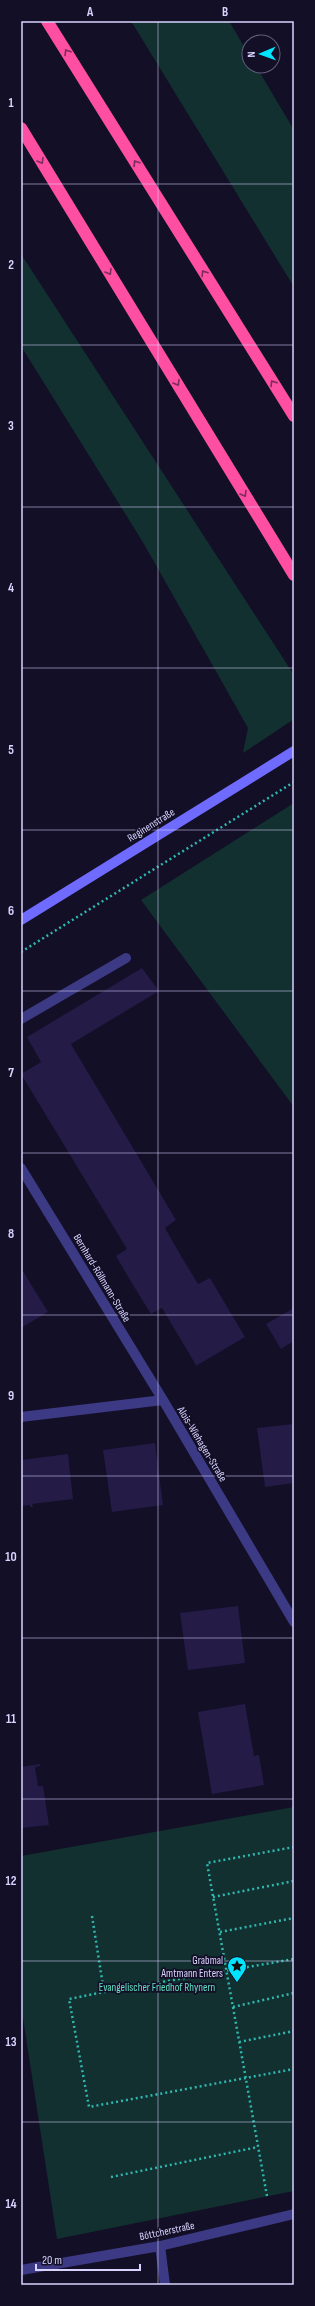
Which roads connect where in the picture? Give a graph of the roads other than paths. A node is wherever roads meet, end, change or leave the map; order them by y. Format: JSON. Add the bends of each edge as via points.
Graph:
{"nodes":[{"id":1,"x":47,"y":21,"type":"edge"},
{"id":2,"x":21,"y":128,"type":"edge"},
{"id":3,"x":294,"y":416,"type":"edge"},
{"id":4,"x":294,"y":575,"type":"edge"},
{"id":5,"x":294,"y":751,"type":"edge"},
{"id":6,"x":21,"y":920,"type":"edge"},
{"id":7,"x":126,"y":958,"type":"dead end"},
{"id":8,"x":21,"y":1020,"type":"edge"},
{"id":9,"x":21,"y":1168,"type":"edge"},
{"id":10,"x":163,"y":1400,"type":"junction"},
{"id":11,"x":21,"y":1417,"type":"edge"},
{"id":12,"x":294,"y":1622,"type":"edge"},
{"id":13,"x":294,"y":2214,"type":"edge"},
{"id":14,"x":160,"y":2246,"type":"junction"},
{"id":15,"x":21,"y":2270,"type":"edge"},
{"id":16,"x":165,"y":2285,"type":"edge"}],
"edges":[{"from":3,"to":1,"type":"highway","one_way":true},
{"from":2,"to":4,"type":"highway","one_way":true},
{"from":5,"to":6,"type":"street","name":"Reginenstraße"},
{"from":7,"to":8,"type":"street"},
{"from":9,"to":10,"type":"street","name":"Bernhard-Röllmann-Straße"},
{"from":10,"to":11,"type":"street","name":"Alois-Wiehagen-Straße"},
{"from":10,"to":12,"type":"street","name":"Alois-Wiehagen-Straße"},
{"from":13,"to":14,"type":"street","name":"Böttcherstraße"},
{"from":14,"to":15,"type":"street","name":"Böttcherstraße"},
{"from":14,"to":16,"type":"street"}]}
